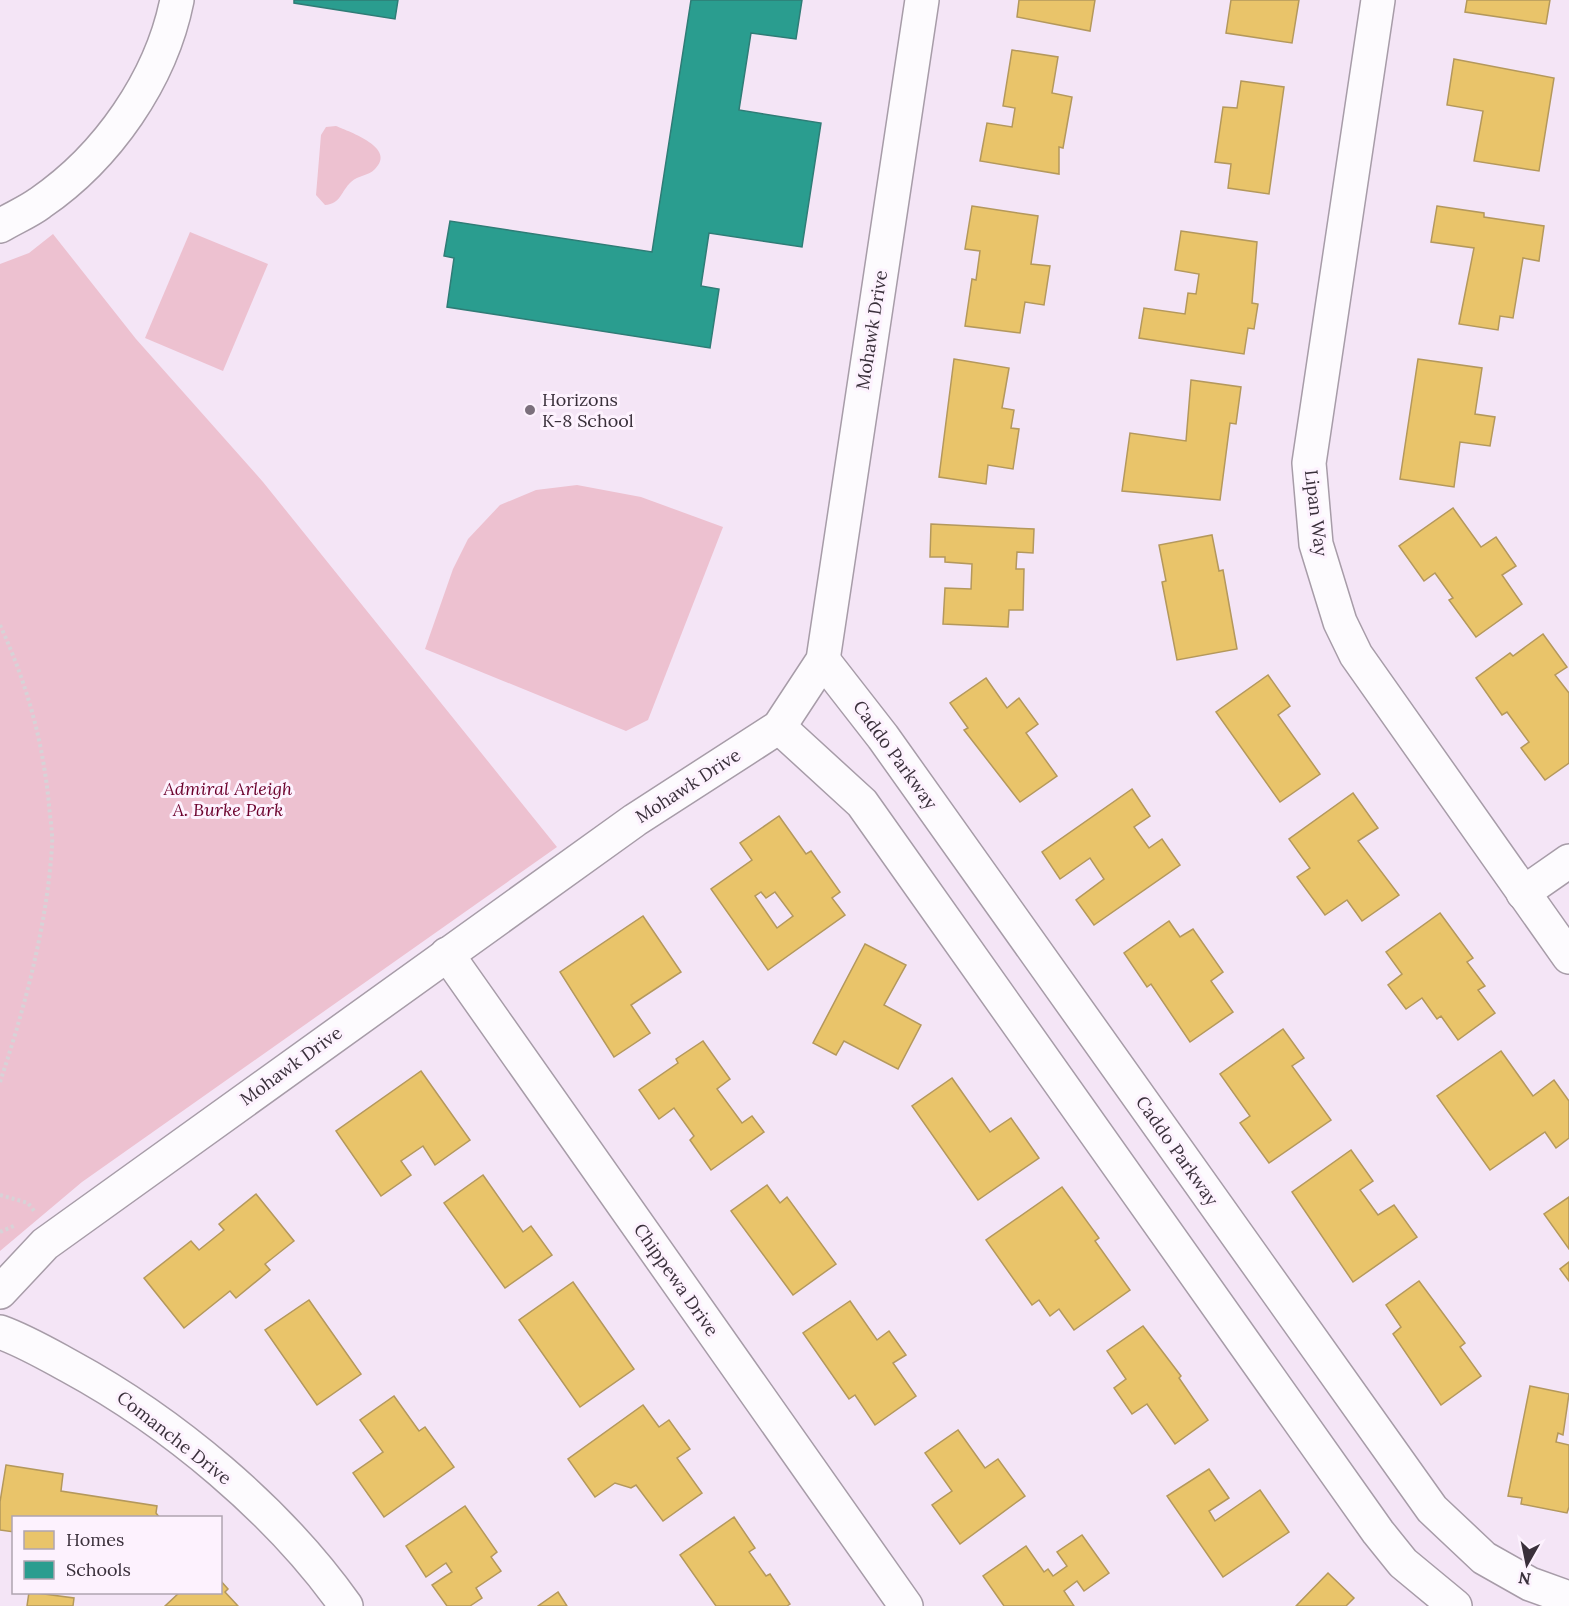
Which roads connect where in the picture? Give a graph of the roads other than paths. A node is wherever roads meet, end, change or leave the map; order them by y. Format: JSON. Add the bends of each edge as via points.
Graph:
{"nodes":[{"id":1,"x":177,"y":0,"type":"edge"},
{"id":2,"x":922,"y":0,"type":"edge"},
{"id":3,"x":1378,"y":0,"type":"edge"},
{"id":4,"x":0,"y":226,"type":"edge"},
{"id":5,"x":823,"y":660,"type":"junction"},
{"id":6,"x":779,"y":727,"type":"junction"},
{"id":7,"x":1569,"y":861,"type":"edge"},
{"id":8,"x":1523,"y":893,"type":"junction"},
{"id":9,"x":447,"y":954,"type":"junction"},
{"id":10,"x":1569,"y":957,"type":"edge"},
{"id":11,"x":0,"y":1292,"type":"edge"},
{"id":12,"x":0,"y":1332,"type":"edge"},
{"id":13,"x":1569,"y":1598,"type":"edge"},
{"id":14,"x":346,"y":1606,"type":"edge"},
{"id":15,"x":906,"y":1606,"type":"edge"},
{"id":16,"x":1455,"y":1606,"type":"edge"}],
"edges":[{"from":1,"to":4,"type":"street","via":[[151,75],[123,120],[91,159],[40,203]]},
{"from":2,"to":5,"type":"street","name":"Mohawk Drive"},
{"from":3,"to":8,"type":"street","name":"Lipan Way","via":[[1309,463],[1316,544],[1340,622],[1356,655]]},
{"from":5,"to":6,"type":"street","name":"Mohawk Drive"},
{"from":5,"to":13,"type":"street","name":"Caddo Parkway","via":[[883,737],[1432,1509],[1484,1558],[1530,1584]]},
{"from":6,"to":9,"type":"street","name":"Mohawk Drive","via":[[635,820]]},
{"from":6,"to":16,"type":"street","via":[[862,803],[1378,1532],[1403,1563]]},
{"from":7,"to":8,"type":"street"},
{"from":8,"to":10,"type":"street","name":"Lipan Way"},
{"from":9,"to":11,"type":"street","name":"Mohawk Drive","via":[[45,1244]]},
{"from":9,"to":15,"type":"street","name":"Chippewa Drive"},
{"from":12,"to":14,"type":"street","name":"Comanche Drive","via":[[112,1389],[213,1464],[282,1530]]}]}
